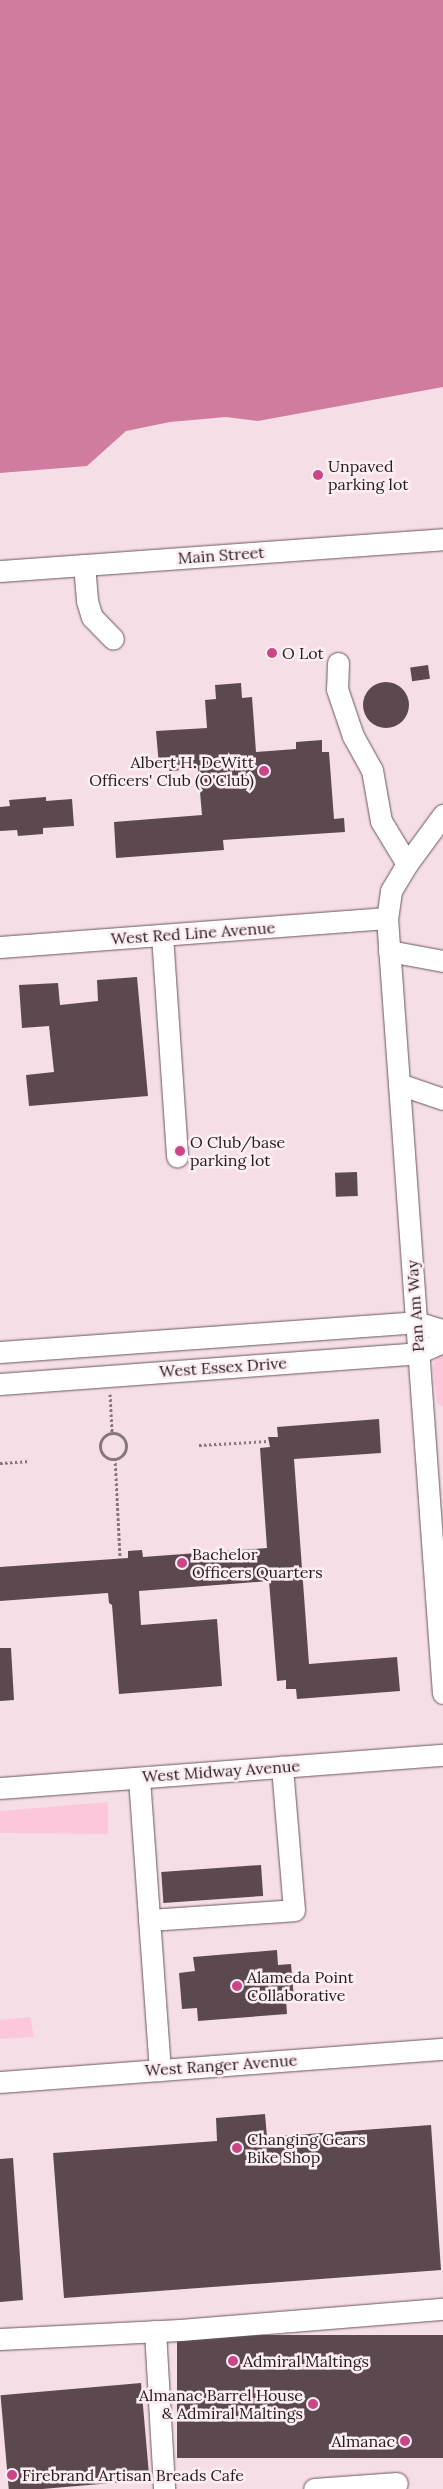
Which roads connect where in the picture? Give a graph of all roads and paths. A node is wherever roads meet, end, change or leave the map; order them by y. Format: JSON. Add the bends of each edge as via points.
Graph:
{"nodes":[{"id":1,"x":443,"y":539,"type":"edge"},
{"id":2,"x":84,"y":565,"type":"junction"},
{"id":3,"x":0,"y":570,"type":"edge"},
{"id":4,"x":113,"y":639,"type":"dead end"},
{"id":5,"x":338,"y":663,"type":"dead end"},
{"id":6,"x":441,"y":820,"type":"edge"},
{"id":7,"x":406,"y":864,"type":"junction"},
{"id":8,"x":387,"y":918,"type":"junction"},
{"id":9,"x":162,"y":935,"type":"junction"},
{"id":10,"x":0,"y":947,"type":"edge"},
{"id":11,"x":389,"y":951,"type":"junction"},
{"id":12,"x":443,"y":961,"type":"edge"},
{"id":13,"x":399,"y":1084,"type":"junction"},
{"id":14,"x":443,"y":1099,"type":"edge"},
{"id":15,"x":177,"y":1156,"type":"dead end"},
{"id":16,"x":416,"y":1322,"type":"junction"},
{"id":17,"x":443,"y":1330,"type":"edge"},
{"id":18,"x":190,"y":1338,"type":"junction"},
{"id":19,"x":443,"y":1342,"type":"edge"},
{"id":20,"x":10,"y":1351,"type":"edge"},
{"id":21,"x":418,"y":1353,"type":"junction"},
{"id":22,"x":192,"y":1370,"type":"junction"},
{"id":23,"x":22,"y":1383,"type":"junction"},
{"id":24,"x":0,"y":1384,"type":"edge"},
{"id":25,"x":110,"y":1388,"type":"dead end"},
{"id":26,"x":434,"y":1432,"type":"edge"},
{"id":27,"x":112,"y":1433,"type":"junction"},
{"id":28,"x":269,"y":1441,"type":"dead end"},
{"id":29,"x":199,"y":1445,"type":"dead end"},
{"id":30,"x":115,"y":1458,"type":"junction"},
{"id":31,"x":30,"y":1461,"type":"dead end"},
{"id":32,"x":0,"y":1463,"type":"edge"},
{"id":33,"x":120,"y":1558,"type":"dead end"},
{"id":34,"x":442,"y":1662,"type":"edge"},
{"id":35,"x":443,"y":1693,"type":"edge"},
{"id":36,"x":443,"y":1755,"type":"edge"},
{"id":37,"x":282,"y":1767,"type":"junction"},
{"id":38,"x":139,"y":1778,"type":"junction"},
{"id":39,"x":0,"y":1788,"type":"edge"},
{"id":40,"x":149,"y":1920,"type":"junction"},
{"id":41,"x":443,"y":2049,"type":"edge"},
{"id":42,"x":160,"y":2070,"type":"junction"},
{"id":43,"x":0,"y":2082,"type":"edge"},
{"id":44,"x":443,"y":2309,"type":"edge"},
{"id":45,"x":155,"y":2331,"type":"junction"},
{"id":46,"x":0,"y":2340,"type":"edge"},
{"id":47,"x":398,"y":2483,"type":"dead end"},
{"id":48,"x":164,"y":2489,"type":"edge"},
{"id":49,"x":314,"y":2489,"type":"edge"}],
"edges":[{"from":1,"to":2,"type":"street","name":"Main Street"},
{"from":2,"to":3,"type":"street","name":"Main Street"},
{"from":2,"to":4,"type":"street","via":[[92,618]]},
{"from":5,"to":7,"type":"street","via":[[337,689],[353,736],[372,770],[380,821]]},
{"from":6,"to":7,"type":"street","name":"Pan Am Way"},
{"from":7,"to":8,"type":"street","name":"Pan Am Way","via":[[392,891]]},
{"from":8,"to":9,"type":"street","name":"West Red Line Avenue"},
{"from":8,"to":11,"type":"street","name":"Pan Am Way"},
{"from":9,"to":10,"type":"street","name":"West Red Line Avenue"},
{"from":9,"to":15,"type":"street"},
{"from":11,"to":12,"type":"street"},
{"from":11,"to":13,"type":"street","name":"Pan Am Way"},
{"from":13,"to":14,"type":"street"},
{"from":13,"to":16,"type":"street","name":"Pan Am Way"},
{"from":16,"to":17,"type":"street","name":"West Essex Drive"},
{"from":16,"to":18,"type":"street","name":"West Essex Drive"},
{"from":16,"to":21,"type":"street","name":"Pan Am Way"},
{"from":18,"to":20,"type":"street","name":"West Essex Drive"},
{"from":18,"to":22,"type":"street"},
{"from":19,"to":21,"type":"street","name":"West Essex Drive"},
{"from":20,"to":23,"type":"street"},
{"from":21,"to":22,"type":"street","name":"West Essex Drive"},
{"from":21,"to":26,"type":"street","name":"Pan Am Way"},
{"from":22,"to":23,"type":"street","name":"West Essex Drive"},
{"from":23,"to":24,"type":"street","name":"West Essex Drive"},
{"from":25,"to":27,"type":"path"},
{"from":26,"to":34,"type":"street","name":"Pan Am Way"},
{"from":27,"to":30,"type":"path","via":[[121,1435],[126,1442],[123,1454]]},
{"from":27,"to":30,"type":"path","via":[[102,1439],[101,1447],[104,1455]]},
{"from":28,"to":29,"type":"path"},
{"from":30,"to":33,"type":"path"},
{"from":31,"to":32,"type":"path"},
{"from":34,"to":35,"type":"street","name":"Pan Am Way"},
{"from":36,"to":37,"type":"street","name":"West Midway Avenue"},
{"from":37,"to":38,"type":"street","name":"West Midway Avenue"},
{"from":37,"to":40,"type":"street","via":[[294,1910]]},
{"from":38,"to":39,"type":"street","name":"West Midway Avenue"},
{"from":38,"to":40,"type":"street"},
{"from":40,"to":42,"type":"street"},
{"from":41,"to":42,"type":"street","name":"West Ranger Avenue"},
{"from":42,"to":43,"type":"street","name":"West Ranger Avenue"},
{"from":44,"to":45,"type":"street"},
{"from":45,"to":46,"type":"street"},
{"from":45,"to":48,"type":"street"},
{"from":47,"to":49,"type":"street"}]}
